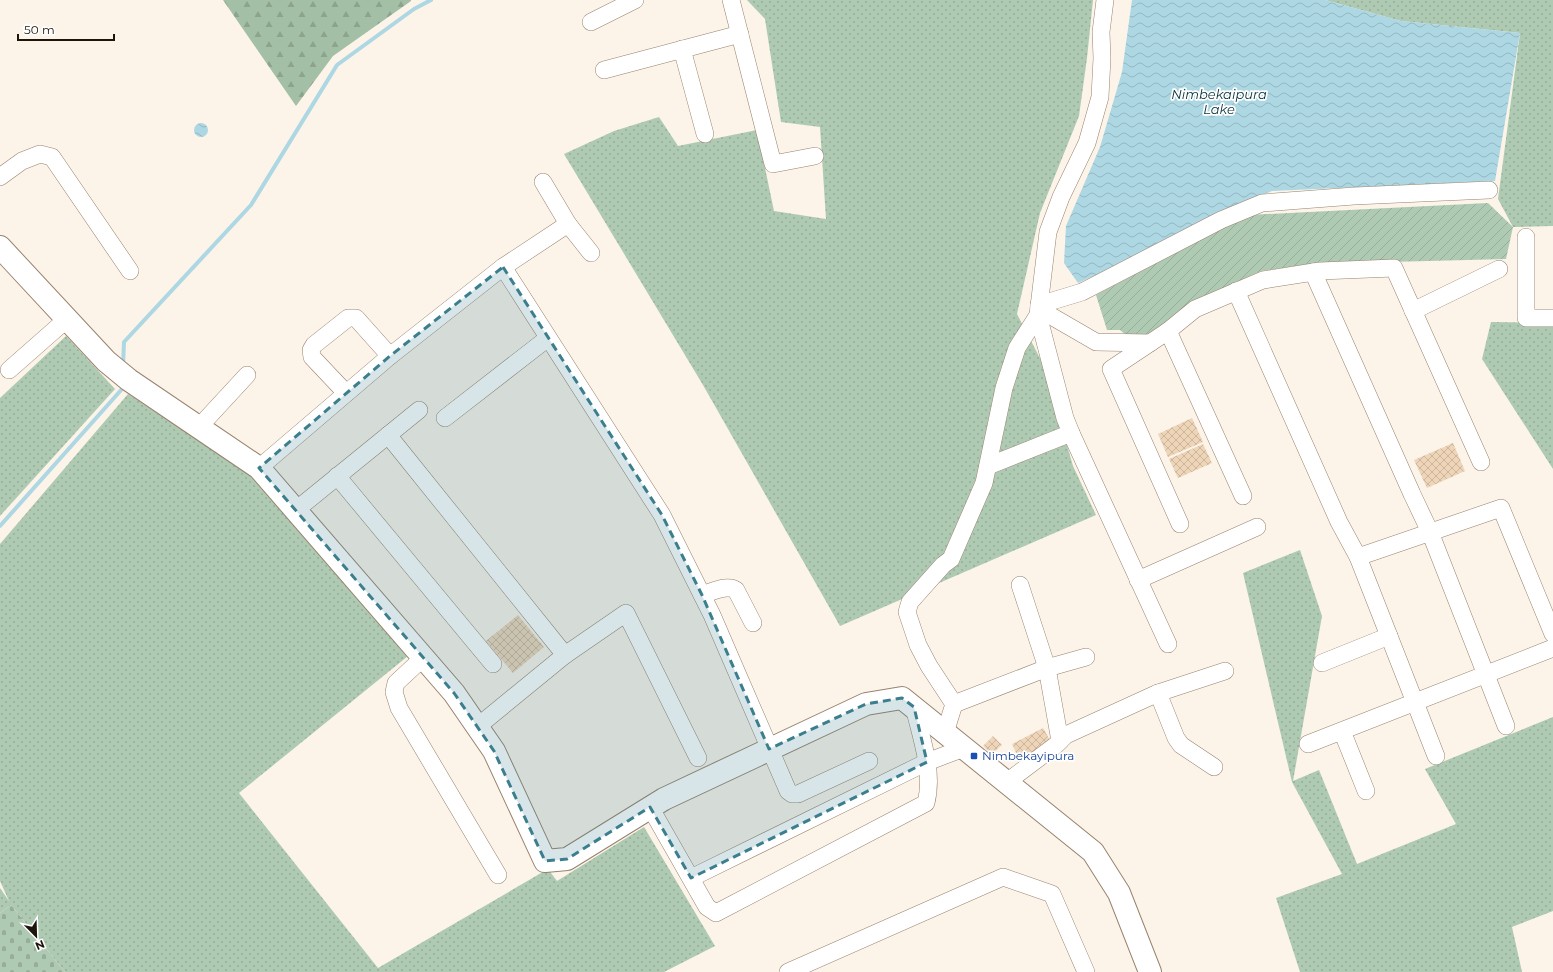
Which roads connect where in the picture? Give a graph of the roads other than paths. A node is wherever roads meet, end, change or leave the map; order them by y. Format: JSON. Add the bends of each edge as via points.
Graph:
{"nodes":[{"id":1,"x":635,"y":0,"type":"edge"},
{"id":2,"x":731,"y":0,"type":"edge"},
{"id":3,"x":1105,"y":0,"type":"edge"},
{"id":4,"x":591,"y":22,"type":"dead end"},
{"id":5,"x":740,"y":34,"type":"junction"},
{"id":6,"x":682,"y":49,"type":"junction"},
{"id":7,"x":604,"y":70,"type":"dead end"},
{"id":8,"x":705,"y":134,"type":"dead end"},
{"id":9,"x":815,"y":156,"type":"dead end"},
{"id":10,"x":0,"y":178,"type":"edge"},
{"id":11,"x":543,"y":182,"type":"dead end"},
{"id":12,"x":1489,"y":190,"type":"dead end"},
{"id":13,"x":568,"y":224,"type":"junction"},
{"id":14,"x":1526,"y":237,"type":"dead end"},
{"id":15,"x":0,"y":247,"type":"edge"},
{"id":16,"x":591,"y":252,"type":"dead end"},
{"id":17,"x":503,"y":267,"type":"junction"},
{"id":18,"x":1499,"y":269,"type":"dead end"},
{"id":19,"x":130,"y":271,"type":"dead end"},
{"id":20,"x":1313,"y":272,"type":"junction"},
{"id":21,"x":1236,"y":291,"type":"junction"},
{"id":22,"x":1039,"y":310,"type":"junction"},
{"id":23,"x":1413,"y":311,"type":"junction"},
{"id":24,"x":1553,"y":318,"type":"edge"},
{"id":25,"x":67,"y":319,"type":"junction"},
{"id":26,"x":1168,"y":331,"type":"junction"},
{"id":27,"x":548,"y":338,"type":"junction"},
{"id":28,"x":1150,"y":343,"type":"junction"},
{"id":29,"x":390,"y":356,"type":"junction"},
{"id":30,"x":9,"y":370,"type":"dead end"},
{"id":31,"x":246,"y":375,"type":"dead end"},
{"id":32,"x":346,"y":393,"type":"junction"},
{"id":33,"x":419,"y":410,"type":"dead end"},
{"id":34,"x":445,"y":418,"type":"dead end"},
{"id":35,"x":199,"y":427,"type":"junction"},
{"id":36,"x":1071,"y":432,"type":"junction"},
{"id":37,"x":388,"y":435,"type":"junction"},
{"id":38,"x":1481,"y":462,"type":"dead end"},
{"id":39,"x":988,"y":466,"type":"junction"},
{"id":40,"x":259,"y":468,"type":"junction"},
{"id":41,"x":337,"y":476,"type":"junction"},
{"id":42,"x":1244,"y":496,"type":"dead end"},
{"id":43,"x":296,"y":510,"type":"junction"},
{"id":44,"x":1180,"y":524,"type":"dead end"},
{"id":45,"x":1257,"y":527,"type":"dead end"},
{"id":46,"x":1430,"y":532,"type":"junction"},
{"id":47,"x":1358,"y":557,"type":"junction"},
{"id":48,"x":1138,"y":580,"type":"junction"},
{"id":49,"x":1020,"y":585,"type":"dead end"},
{"id":50,"x":702,"y":595,"type":"junction"},
{"id":51,"x":753,"y":623,"type":"dead end"},
{"id":52,"x":1553,"y":634,"type":"edge"},
{"id":53,"x":1389,"y":636,"type":"junction"},
{"id":54,"x":1168,"y":644,"type":"dead end"},
{"id":55,"x":1553,"y":648,"type":"edge"},
{"id":56,"x":565,"y":655,"type":"junction"},
{"id":57,"x":424,"y":657,"type":"junction"},
{"id":58,"x":1086,"y":658,"type":"dead end"},
{"id":59,"x":1322,"y":663,"type":"dead end"},
{"id":60,"x":493,"y":664,"type":"dead end"},
{"id":61,"x":1047,"y":668,"type":"junction"},
{"id":62,"x":1226,"y":671,"type":"dead end"},
{"id":63,"x":1486,"y":674,"type":"junction"},
{"id":64,"x":1158,"y":693,"type":"junction"},
{"id":65,"x":1415,"y":702,"type":"junction"},
{"id":66,"x":954,"y":704,"type":"junction"},
{"id":67,"x":914,"y":707,"type":"junction"},
{"id":68,"x":477,"y":726,"type":"junction"},
{"id":69,"x":1506,"y":726,"type":"dead end"},
{"id":70,"x":1342,"y":731,"type":"junction"},
{"id":71,"x":945,"y":733,"type":"junction"},
{"id":72,"x":1060,"y":741,"type":"junction"},
{"id":73,"x":1308,"y":744,"type":"dead end"},
{"id":74,"x":964,"y":748,"type":"junction"},
{"id":75,"x":769,"y":749,"type":"junction"},
{"id":76,"x":1436,"y":756,"type":"dead end"},
{"id":77,"x":698,"y":758,"type":"dead end"},
{"id":78,"x":869,"y":761,"type":"dead end"},
{"id":79,"x":926,"y":762,"type":"junction"},
{"id":80,"x":1214,"y":767,"type":"dead end"},
{"id":81,"x":1007,"y":782,"type":"junction"},
{"id":82,"x":1366,"y":791,"type":"dead end"},
{"id":83,"x":650,"y":807,"type":"junction"},
{"id":84,"x":498,"y":875,"type":"dead end"},
{"id":85,"x":691,"y":878,"type":"junction"},
{"id":86,"x":788,"y":972,"type":"edge"},
{"id":87,"x":1086,"y":972,"type":"edge"},
{"id":88,"x":1150,"y":972,"type":"edge"}],
"edges":[{"from":1,"to":4,"type":"street"},
{"from":2,"to":5,"type":"street"},
{"from":3,"to":22,"type":"street","via":[[1101,32],[1100,97],[1087,144],[1061,197],[1048,232]]},
{"from":5,"to":6,"type":"street"},
{"from":5,"to":9,"type":"street","via":[[773,164]]},
{"from":6,"to":7,"type":"street"},
{"from":6,"to":8,"type":"street"},
{"from":10,"to":19,"type":"street","via":[[22,161],[40,154],[52,158]]},
{"from":11,"to":13,"type":"street"},
{"from":12,"to":22,"type":"street","via":[[1262,203],[1241,210],[1082,292]]},
{"from":13,"to":16,"type":"street"},
{"from":13,"to":17,"type":"street"},
{"from":14,"to":24,"type":"street","via":[[1526,318]]},
{"from":15,"to":25,"type":"main road"},
{"from":17,"to":27,"type":"street"},
{"from":17,"to":29,"type":"street"},
{"from":18,"to":23,"type":"street"},
{"from":20,"to":21,"type":"street","via":[[1263,280]]},
{"from":20,"to":23,"type":"street","via":[[1394,268]]},
{"from":20,"to":46,"type":"street"},
{"from":21,"to":26,"type":"street","via":[[1195,309]]},
{"from":21,"to":47,"type":"street"},
{"from":22,"to":28,"type":"street","via":[[1096,342]]},
{"from":22,"to":36,"type":"street","via":[[1065,418]]},
{"from":22,"to":39,"type":"street","via":[[1016,348],[1004,388]]},
{"from":23,"to":38,"type":"street"},
{"from":25,"to":30,"type":"street"},
{"from":25,"to":35,"type":"main road","via":[[106,361],[129,380]]},
{"from":26,"to":28,"type":"street"},
{"from":26,"to":42,"type":"street"},
{"from":27,"to":34,"type":"street"},
{"from":27,"to":50,"type":"street","via":[[662,515]]},
{"from":28,"to":44,"type":"street","via":[[1111,369]]},
{"from":29,"to":32,"type":"street"},
{"from":29,"to":32,"type":"street","via":[[356,318],[348,318],[314,345],[311,350],[312,356]]},
{"from":31,"to":35,"type":"street"},
{"from":32,"to":40,"type":"street"},
{"from":33,"to":37,"type":"street"},
{"from":35,"to":40,"type":"main road"},
{"from":36,"to":39,"type":"street"},
{"from":36,"to":48,"type":"street"},
{"from":37,"to":41,"type":"street"},
{"from":37,"to":56,"type":"street"},
{"from":39,"to":66,"type":"street","via":[[984,483],[951,559],[910,602],[907,612],[928,666]]},
{"from":40,"to":43,"type":"main road"},
{"from":41,"to":43,"type":"street"},
{"from":41,"to":60,"type":"street"},
{"from":43,"to":57,"type":"main road"},
{"from":45,"to":48,"type":"street"},
{"from":46,"to":47,"type":"street"},
{"from":46,"to":52,"type":"street","via":[[1501,508]]},
{"from":46,"to":63,"type":"street"},
{"from":47,"to":53,"type":"street"},
{"from":48,"to":54,"type":"street"},
{"from":49,"to":61,"type":"street"},
{"from":50,"to":51,"type":"street","via":[[727,587],[736,590]]},
{"from":50,"to":75,"type":"street"},
{"from":53,"to":59,"type":"street"},
{"from":53,"to":65,"type":"street"},
{"from":55,"to":63,"type":"street"},
{"from":56,"to":68,"type":"street"},
{"from":56,"to":77,"type":"street","via":[[626,614]]},
{"from":57,"to":68,"type":"main road"},
{"from":57,"to":84,"type":"street","via":[[396,683],[394,692],[398,708]]},
{"from":58,"to":61,"type":"street"},
{"from":61,"to":66,"type":"street"},
{"from":61,"to":72,"type":"street"},
{"from":62,"to":64,"type":"street"},
{"from":63,"to":65,"type":"street"},
{"from":63,"to":69,"type":"street"},
{"from":64,"to":72,"type":"street","via":[[1066,735]]},
{"from":64,"to":80,"type":"street","via":[[1181,745]]},
{"from":65,"to":70,"type":"street"},
{"from":65,"to":76,"type":"street"},
{"from":66,"to":71,"type":"street"},
{"from":67,"to":71,"type":"main road"},
{"from":67,"to":75,"type":"main road","via":[[902,698],[866,704]]},
{"from":67,"to":79,"type":"street"},
{"from":68,"to":83,"type":"main road","via":[[494,751],[545,861],[567,859]]},
{"from":70,"to":73,"type":"street"},
{"from":70,"to":82,"type":"street"},
{"from":71,"to":74,"type":"main road"},
{"from":72,"to":81,"type":"street"},
{"from":74,"to":79,"type":"street"},
{"from":74,"to":81,"type":"main road"},
{"from":75,"to":78,"type":"street","via":[[788,791],[792,794],[798,794]]},
{"from":75,"to":83,"type":"main road"},
{"from":79,"to":85,"type":"street"},
{"from":79,"to":85,"type":"street","via":[[926,803],[716,913],[707,907]]},
{"from":81,"to":88,"type":"main road","via":[[1093,852],[1119,893]]},
{"from":83,"to":85,"type":"street"},
{"from":86,"to":87,"type":"street","via":[[1003,876],[1052,894]]}]}
